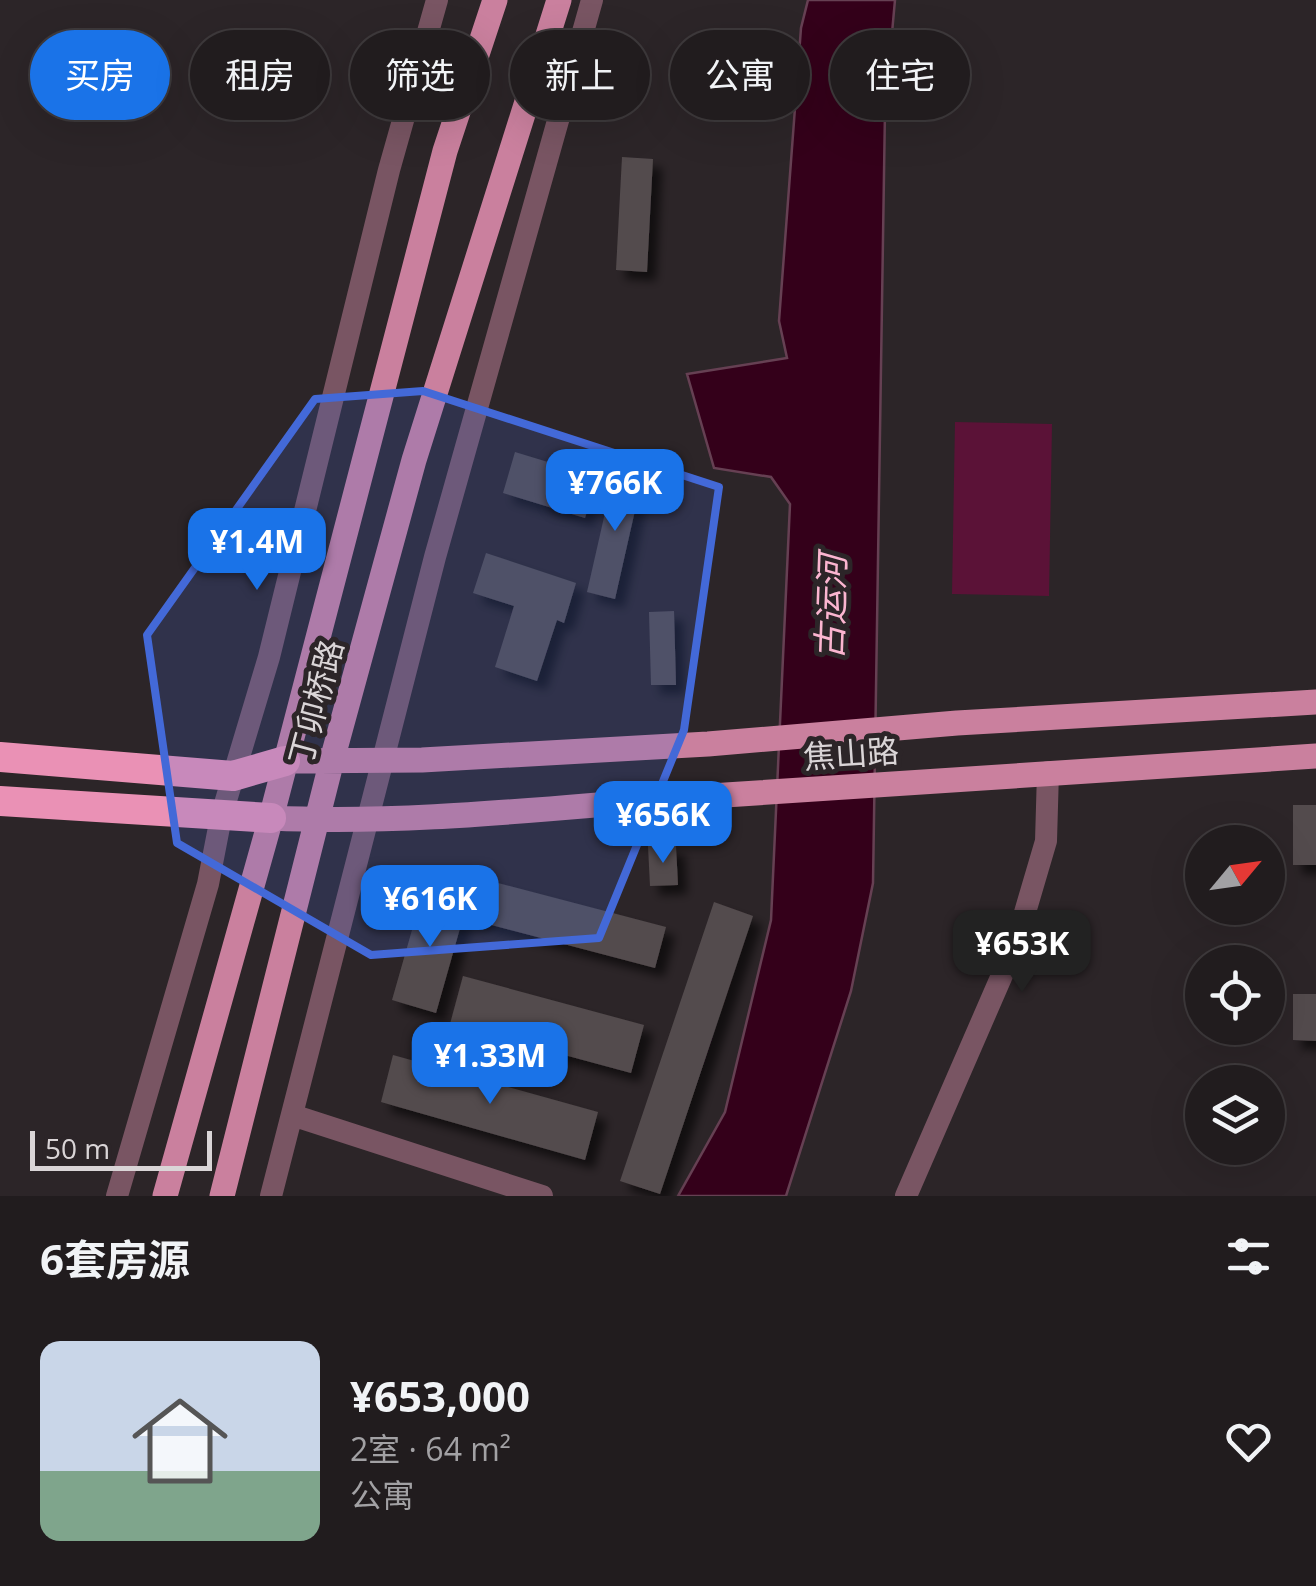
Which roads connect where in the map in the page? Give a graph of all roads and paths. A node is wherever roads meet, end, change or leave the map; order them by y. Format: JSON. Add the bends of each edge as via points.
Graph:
{"nodes":[{"id":1,"x":437,"y":0,"type":"edge"},
{"id":2,"x":495,"y":0,"type":"edge"},
{"id":3,"x":559,"y":0,"type":"edge"},
{"id":4,"x":592,"y":0,"type":"edge"},
{"id":5,"x":1316,"y":702,"type":"edge"},
{"id":6,"x":1316,"y":756,"type":"edge"},
{"id":7,"x":0,"y":757,"type":"edge"},
{"id":8,"x":332,"y":760,"type":"junction"},
{"id":9,"x":383,"y":760,"type":"junction"},
{"id":10,"x":285,"y":761,"type":"junction"},
{"id":11,"x":1048,"y":772,"type":"junction"},
{"id":12,"x":234,"y":776,"type":"junction"},
{"id":13,"x":0,"y":802,"type":"edge"},
{"id":14,"x":221,"y":816,"type":"junction"},
{"id":15,"x":270,"y":818,"type":"junction"},
{"id":16,"x":368,"y":819,"type":"junction"},
{"id":17,"x":318,"y":820,"type":"junction"},
{"id":18,"x":292,"y":1115,"type":"junction"},
{"id":19,"x":116,"y":1196,"type":"edge"},
{"id":20,"x":165,"y":1196,"type":"edge"},
{"id":21,"x":222,"y":1196,"type":"edge"},
{"id":22,"x":271,"y":1196,"type":"edge"},
{"id":23,"x":542,"y":1196,"type":"edge"},
{"id":24,"x":906,"y":1196,"type":"edge"}],
"edges":[{"from":1,"to":12,"type":"street"},
{"from":2,"to":10,"type":"main road","name":"丁卯桥路","via":[[445,151]]},
{"from":3,"to":8,"type":"main road","name":"丁卯桥路","via":[[414,460]]},
{"from":4,"to":9,"type":"street"},
{"from":5,"to":9,"type":"main road","name":"焦山路"},
{"from":6,"to":11,"type":"main road","name":"焦山路"},
{"from":7,"to":12,"type":"highway"},
{"from":8,"to":9,"type":"main road","name":"焦山路"},
{"from":8,"to":10,"type":"main road","name":"焦山路"},
{"from":8,"to":17,"type":"main road","name":"丁卯桥路"},
{"from":9,"to":16,"type":"street"},
{"from":10,"to":12,"type":"highway"},
{"from":10,"to":15,"type":"main road","name":"丁卯桥路"},
{"from":11,"to":16,"type":"main road","name":"焦山路"},
{"from":11,"to":24,"type":"street","via":[[1046,841],[1016,943]]},
{"from":12,"to":14,"type":"street"},
{"from":13,"to":14,"type":"highway"},
{"from":14,"to":15,"type":"highway"},
{"from":14,"to":19,"type":"street","via":[[208,884]]},
{"from":15,"to":17,"type":"main road","name":"焦山路"},
{"from":15,"to":20,"type":"main road","name":"丁卯桥路"},
{"from":16,"to":17,"type":"main road","name":"焦山路"},
{"from":16,"to":18,"type":"street"},
{"from":17,"to":21,"type":"main road","name":"丁卯桥路"},
{"from":18,"to":22,"type":"street"},
{"from":18,"to":23,"type":"street"}]}
